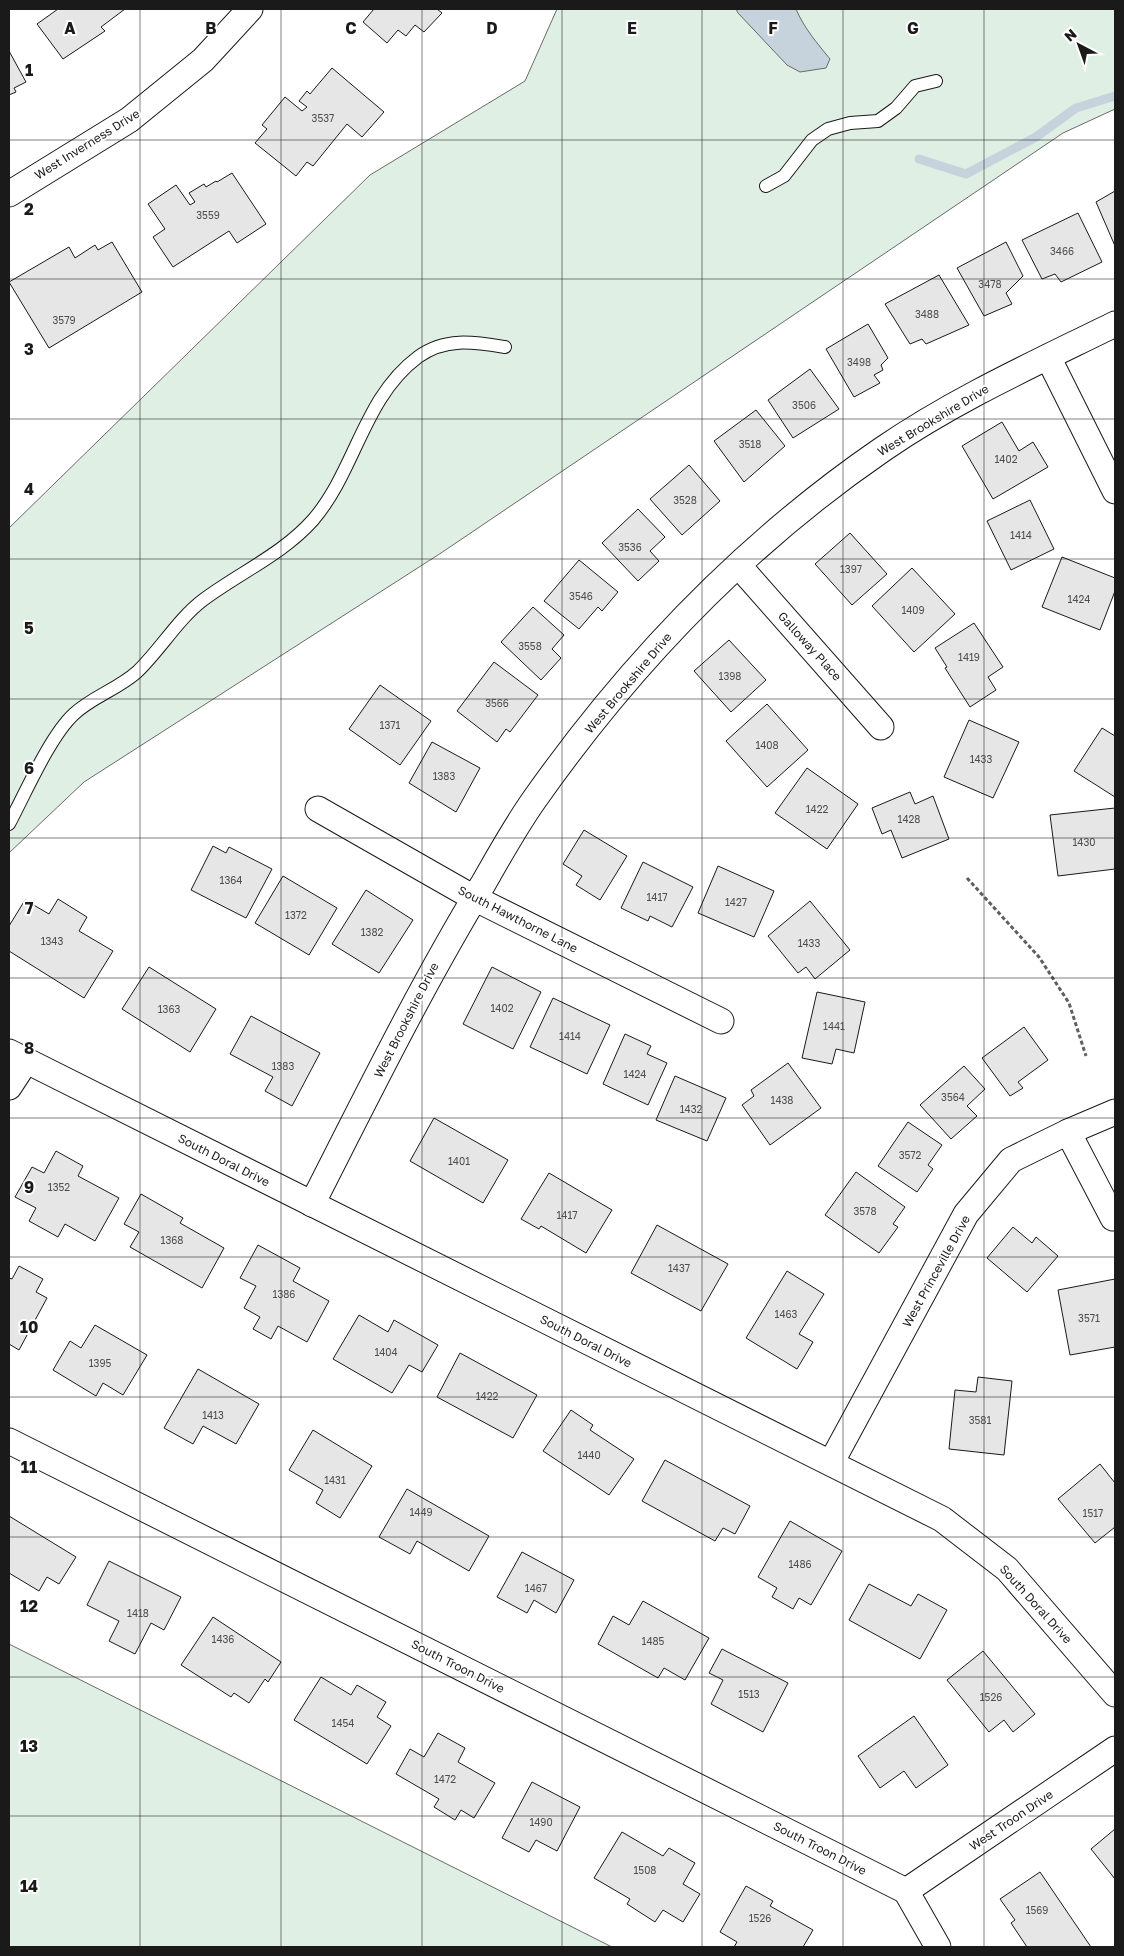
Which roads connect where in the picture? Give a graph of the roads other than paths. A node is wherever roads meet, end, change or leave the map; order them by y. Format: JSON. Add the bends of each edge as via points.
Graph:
{"nodes":[{"id":1,"x":250,"y":9,"type":"edge"},
{"id":2,"x":936,"y":81,"type":"dead end"},
{"id":3,"x":766,"y":186,"type":"dead end"},
{"id":4,"x":9,"y":194,"type":"edge"},
{"id":5,"x":1115,"y":324,"type":"edge"},
{"id":6,"x":504,"y":347,"type":"dead end"},
{"id":7,"x":1048,"y":357,"type":"junction"},
{"id":8,"x":1115,"y":491,"type":"edge"},
{"id":9,"x":739,"y":566,"type":"junction"},
{"id":10,"x":881,"y":727,"type":"dead end"},
{"id":11,"x":318,"y":809,"type":"dead end"},
{"id":12,"x":9,"y":824,"type":"edge"},
{"id":13,"x":474,"y":898,"type":"junction"},
{"id":14,"x":721,"y":1021,"type":"dead end"},
{"id":15,"x":17,"y":1056,"type":"edge"},
{"id":16,"x":9,"y":1087,"type":"edge"},
{"id":17,"x":1115,"y":1112,"type":"edge"},
{"id":18,"x":1068,"y":1132,"type":"junction"},
{"id":19,"x":312,"y":1204,"type":"junction"},
{"id":20,"x":1113,"y":1218,"type":"dead end"},
{"id":21,"x":9,"y":1441,"type":"edge"},
{"id":22,"x":831,"y":1463,"type":"junction"},
{"id":23,"x":1115,"y":1694,"type":"edge"},
{"id":24,"x":1115,"y":1749,"type":"edge"},
{"id":25,"x":906,"y":1891,"type":"junction"},
{"id":26,"x":938,"y":1947,"type":"edge"}],
"edges":[{"from":1,"to":4,"type":"street","name":"West Inverness Drive","via":[[203,60],[129,120]]},
{"from":2,"to":3,"type":"lane","via":[[915,86],[896,108],[878,121],[850,123],[828,130],[812,140],[784,176]]},
{"from":5,"to":7,"type":"street","name":"West Brookshire Drive"},
{"from":6,"to":12,"type":"lane","via":[[475,342],[443,343],[418,357],[389,385],[369,418],[337,488],[312,520],[284,545],[201,601],[136,672],[74,714],[51,746]]},
{"from":7,"to":8,"type":"street"},
{"from":7,"to":9,"type":"street","name":"West Brookshire Drive","via":[[978,392],[884,448],[784,522]]},
{"from":9,"to":10,"type":"street","name":"Galloway Place"},
{"from":9,"to":13,"type":"street","name":"West Brookshire Drive","via":[[679,623],[614,695],[532,802]]},
{"from":11,"to":13,"type":"street","name":"South Hawthorne Lane"},
{"from":13,"to":14,"type":"street","name":"South Hawthorne Lane"},
{"from":13,"to":19,"type":"street","name":"West Brookshire Drive","via":[[439,957]]},
{"from":15,"to":16,"type":"street"},
{"from":15,"to":19,"type":"street","name":"South Doral Drive"},
{"from":17,"to":18,"type":"street","name":"West Princeville Drive"},
{"from":18,"to":20,"type":"street"},
{"from":18,"to":22,"type":"street","name":"West Princeville Drive","via":[[1011,1160],[966,1214]]},
{"from":19,"to":22,"type":"street","name":"South Doral Drive"},
{"from":21,"to":25,"type":"street","name":"South Troon Drive"},
{"from":22,"to":23,"type":"street","name":"South Doral Drive","via":[[942,1519],[1007,1569]]},
{"from":24,"to":25,"type":"street","name":"West Troon Drive"},
{"from":25,"to":26,"type":"street"}]}
